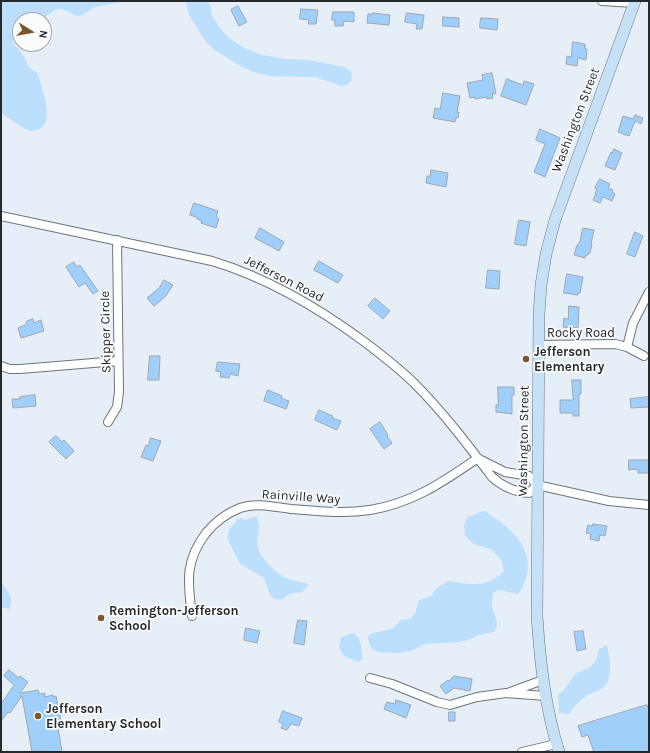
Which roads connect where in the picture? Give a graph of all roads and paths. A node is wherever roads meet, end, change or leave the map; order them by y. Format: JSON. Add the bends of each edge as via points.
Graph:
{"nodes":[{"id":1,"x":602,"y":1,"type":"edge"},
{"id":2,"x":635,"y":2,"type":"edge"},
{"id":3,"x":1,"y":216,"type":"edge"},
{"id":4,"x":117,"y":240,"type":"junction"},
{"id":5,"x":649,"y":292,"type":"edge"},
{"id":6,"x":539,"y":345,"type":"junction"},
{"id":7,"x":628,"y":347,"type":"junction"},
{"id":8,"x":644,"y":356,"type":"dead end"},
{"id":9,"x":118,"y":361,"type":"junction"},
{"id":10,"x":1,"y":366,"type":"edge"},
{"id":11,"x":108,"y":422,"type":"dead end"},
{"id":12,"x":478,"y":458,"type":"junction"},
{"id":13,"x":537,"y":485,"type":"junction"},
{"id":14,"x":649,"y":505,"type":"edge"},
{"id":15,"x":192,"y":616,"type":"dead end"},
{"id":16,"x":370,"y":678,"type":"dead end"},
{"id":17,"x":543,"y":680,"type":"junction"},
{"id":18,"x":506,"y":693,"type":"junction"},
{"id":19,"x":545,"y":696,"type":"junction"},
{"id":20,"x":558,"y":748,"type":"edge"},
{"id":21,"x":522,"y":752,"type":"edge"}],
"edges":[{"from":1,"to":2,"type":"street"},
{"from":2,"to":6,"type":"main road","name":"Washington Street","via":[[559,205],[550,237],[541,285]]},
{"from":3,"to":4,"type":"street","name":"Jefferson Road"},
{"from":4,"to":9,"type":"street","name":"Skipper Circle"},
{"from":4,"to":12,"type":"street","name":"Jefferson Road","via":[[193,256],[238,269],[305,302],[347,328],[391,362],[446,418]]},
{"from":5,"to":7,"type":"street","via":[[633,323]]},
{"from":6,"to":7,"type":"street","name":"Rocky Road","via":[[615,344]]},
{"from":6,"to":13,"type":"main road","name":"Washington Street"},
{"from":7,"to":8,"type":"street","name":"Rocky Road"},
{"from":9,"to":10,"type":"street","via":[[20,369]]},
{"from":9,"to":11,"type":"street","name":"Skipper Circle","via":[[117,407]]},
{"from":12,"to":13,"type":"street","name":"Jefferson Road","via":[[504,472],[529,476]]},
{"from":12,"to":13,"type":"street","name":"Jefferson Road","via":[[492,477],[507,487],[528,493]]},
{"from":12,"to":15,"type":"street","name":"Rainville Way","via":[[427,492],[384,507],[338,512],[258,505],[232,512],[210,529],[194,553],[188,579]]},
{"from":13,"to":14,"type":"street","via":[[609,501]]},
{"from":13,"to":17,"type":"main road","name":"Washington Street","via":[[537,616]]},
{"from":16,"to":18,"type":"street","via":[[437,702],[450,704]]},
{"from":17,"to":18,"type":"street"},
{"from":17,"to":19,"type":"main road","name":"Washington Street"},
{"from":18,"to":19,"type":"street"},
{"from":19,"to":20,"type":"main road","name":"Washington Street"},
{"from":20,"to":21,"type":"street"}]}
